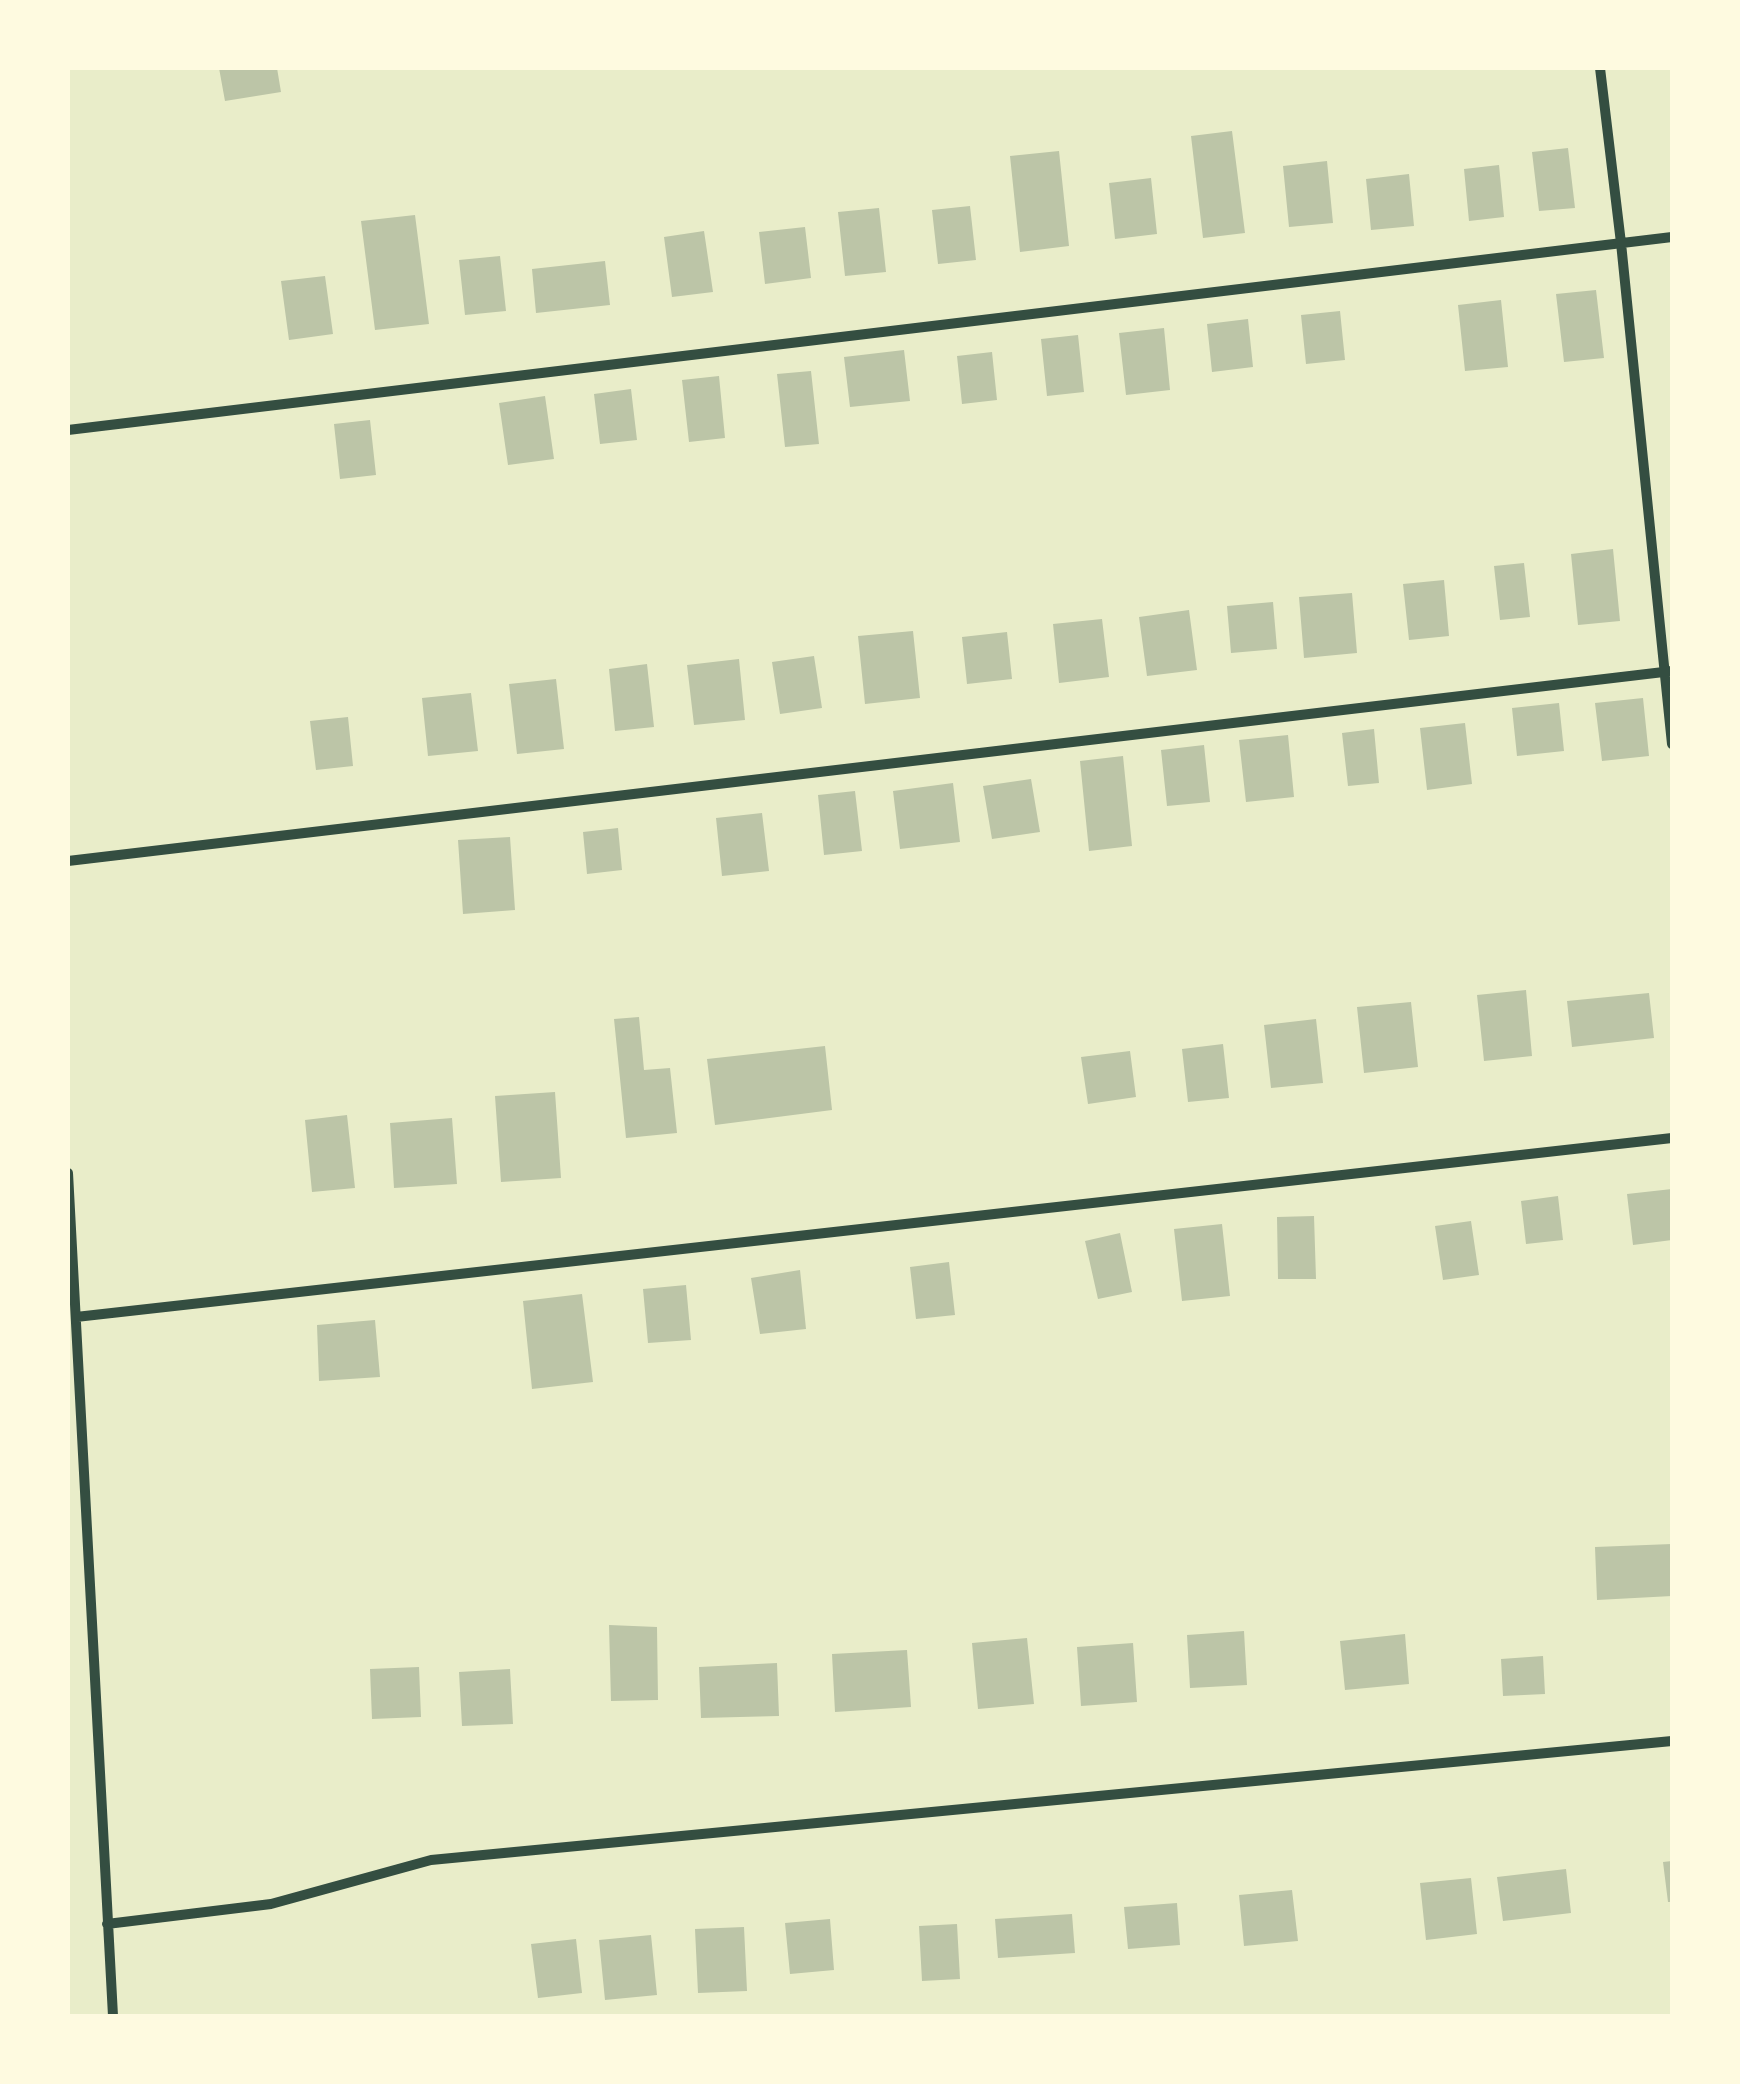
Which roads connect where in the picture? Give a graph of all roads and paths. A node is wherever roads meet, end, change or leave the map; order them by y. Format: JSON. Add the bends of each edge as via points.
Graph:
{"nodes":[{"id":1,"x":1600,"y":68,"type":"edge"},
{"id":2,"x":1672,"y":237,"type":"edge"},
{"id":3,"x":1621,"y":242,"type":"junction"},
{"id":4,"x":68,"y":430,"type":"edge"},
{"id":5,"x":1669,"y":671,"type":"edge"},
{"id":6,"x":1672,"y":744,"type":"edge"},
{"id":7,"x":68,"y":861,"type":"edge"},
{"id":8,"x":1672,"y":1138,"type":"edge"},
{"id":9,"x":68,"y":1173,"type":"edge"},
{"id":10,"x":76,"y":1317,"type":"junction"},
{"id":11,"x":1672,"y":1741,"type":"edge"},
{"id":12,"x":108,"y":1924,"type":"junction"},
{"id":13,"x":113,"y":2016,"type":"edge"}],
"edges":[{"from":1,"to":3,"type":"street"},
{"from":2,"to":3,"type":"street"},
{"from":3,"to":4,"type":"street"},
{"from":3,"to":5,"type":"street"},
{"from":5,"to":6,"type":"street"},
{"from":5,"to":7,"type":"street"},
{"from":8,"to":10,"type":"street"},
{"from":9,"to":10,"type":"street"},
{"from":10,"to":12,"type":"street"},
{"from":11,"to":12,"type":"street","via":[[431,1860],[271,1904]]},
{"from":12,"to":13,"type":"street"}]}
